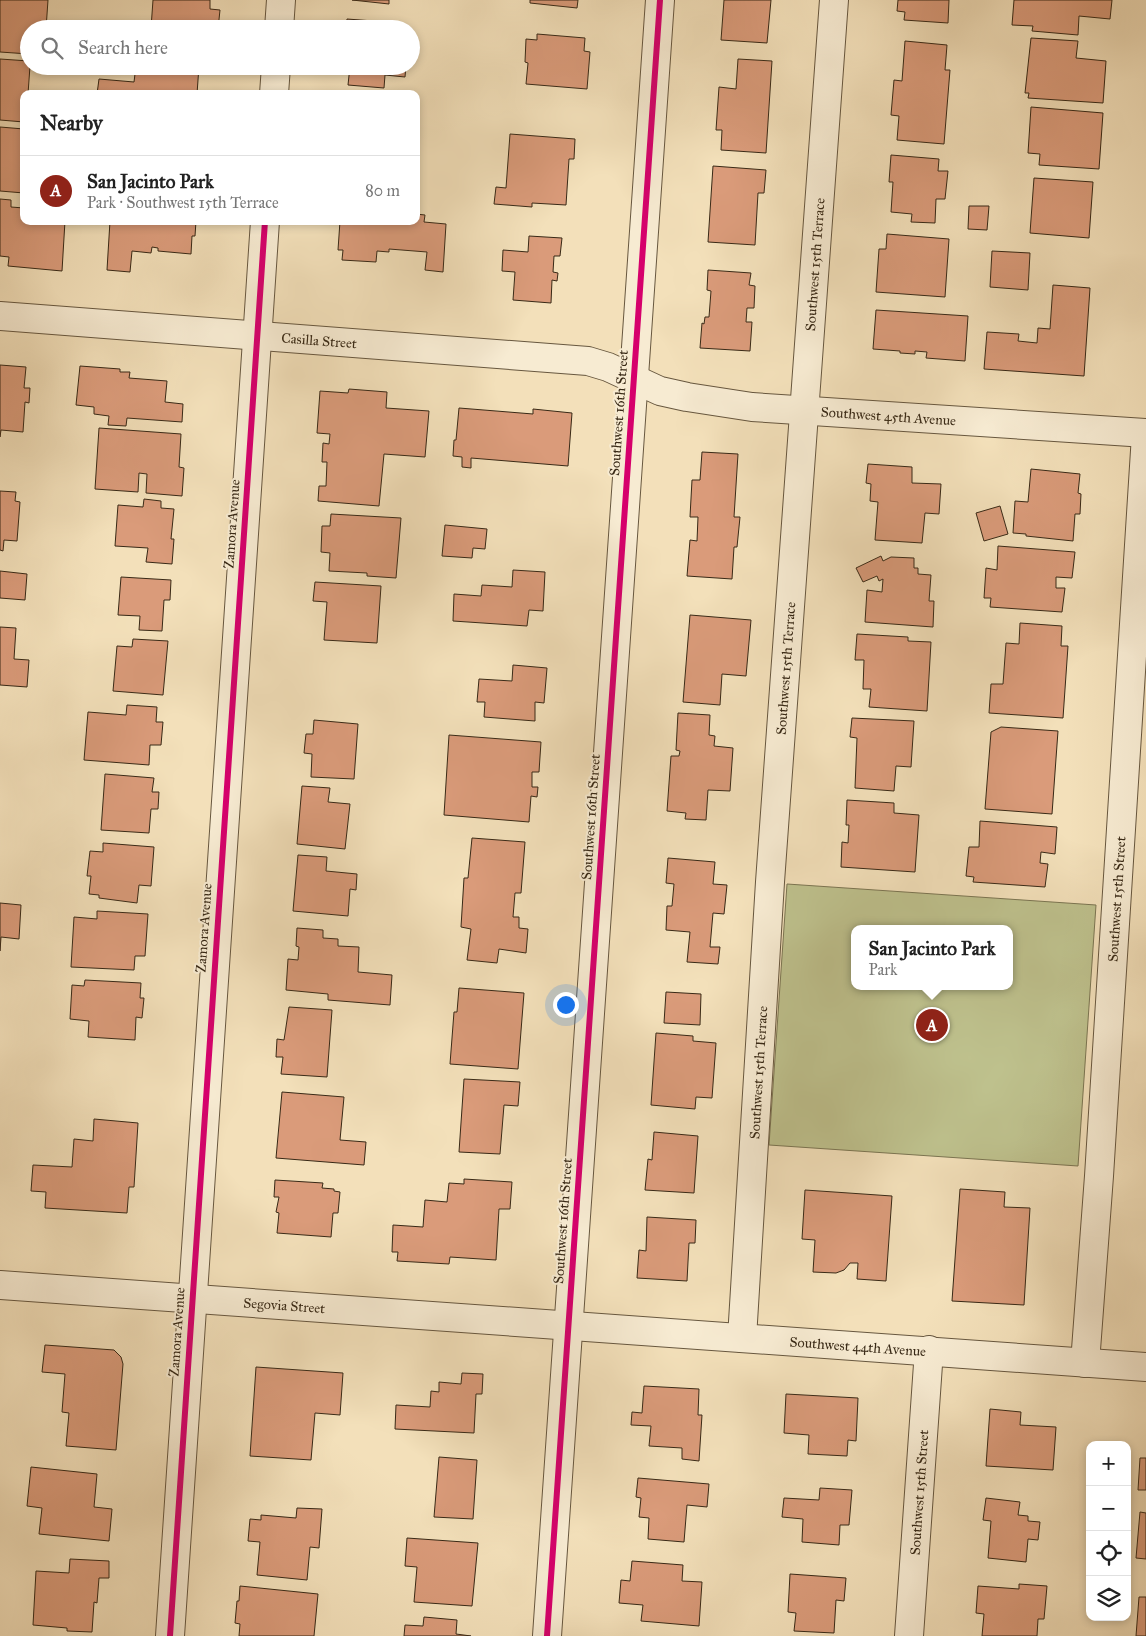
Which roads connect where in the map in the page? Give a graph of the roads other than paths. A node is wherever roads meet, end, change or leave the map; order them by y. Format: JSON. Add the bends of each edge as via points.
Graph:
{"nodes":[{"id":1,"x":280,"y":0,"type":"edge"},
{"id":2,"x":660,"y":0,"type":"edge"},
{"id":3,"x":834,"y":0,"type":"edge"},
{"id":4,"x":279,"y":20,"type":"edge"},
{"id":5,"x":275,"y":75,"type":"edge"},
{"id":6,"x":274,"y":90,"type":"edge"},
{"id":7,"x":265,"y":225,"type":"edge"},
{"id":8,"x":0,"y":316,"type":"edge"},
{"id":9,"x":257,"y":335,"type":"junction"},
{"id":10,"x":634,"y":379,"type":"junction"},
{"id":11,"x":805,"y":411,"type":"junction"},
{"id":12,"x":1146,"y":434,"type":"edge"},
{"id":13,"x":0,"y":1285,"type":"edge"},
{"id":14,"x":192,"y":1300,"type":"junction"},
{"id":15,"x":568,"y":1326,"type":"junction"},
{"id":16,"x":742,"y":1338,"type":"junction"},
{"id":17,"x":929,"y":1350,"type":"junction"},
{"id":18,"x":1085,"y":1363,"type":"junction"},
{"id":19,"x":1146,"y":1367,"type":"edge"},
{"id":20,"x":170,"y":1636,"type":"edge"},
{"id":21,"x":547,"y":1636,"type":"edge"},
{"id":22,"x":909,"y":1636,"type":"edge"}],
"edges":[{"from":1,"to":4,"type":"street"},
{"from":2,"to":10,"type":"street","name":"Southwest 16th Street"},
{"from":3,"to":11,"type":"street","name":"Southwest 15th Terrace"},
{"from":5,"to":6,"type":"street"},
{"from":7,"to":9,"type":"street","name":"Zamora Avenue"},
{"from":8,"to":9,"type":"street","name":"Casilla Street"},
{"from":9,"to":10,"type":"street","name":"Casilla Street","via":[[588,361],[608,366]]},
{"from":9,"to":14,"type":"street","name":"Zamora Avenue"},
{"from":10,"to":11,"type":"street","name":"Southwest 45th Avenue","via":[[660,391],[687,398]]},
{"from":10,"to":15,"type":"street","name":"Southwest 16th Street"},
{"from":11,"to":12,"type":"street","name":"Southwest 45th Avenue"},
{"from":11,"to":16,"type":"street","name":"Southwest 15th Terrace","via":[[770,882]]},
{"from":12,"to":18,"type":"street","name":"Southwest 15th Street"},
{"from":13,"to":14,"type":"street","name":"Segovia Street"},
{"from":14,"to":15,"type":"street","name":"Segovia Street"},
{"from":14,"to":20,"type":"street","name":"Zamora Avenue"},
{"from":15,"to":16,"type":"street","name":"Southwest 44th Avenue"},
{"from":15,"to":21,"type":"street","name":"Southwest 16th Street"},
{"from":16,"to":17,"type":"street","name":"Southwest 44th Avenue"},
{"from":17,"to":18,"type":"street","name":"Southwest 44th Avenue"},
{"from":17,"to":22,"type":"street","name":"Southwest 15th Street"},
{"from":18,"to":19,"type":"street","name":"Southwest 44th Avenue"}]}
